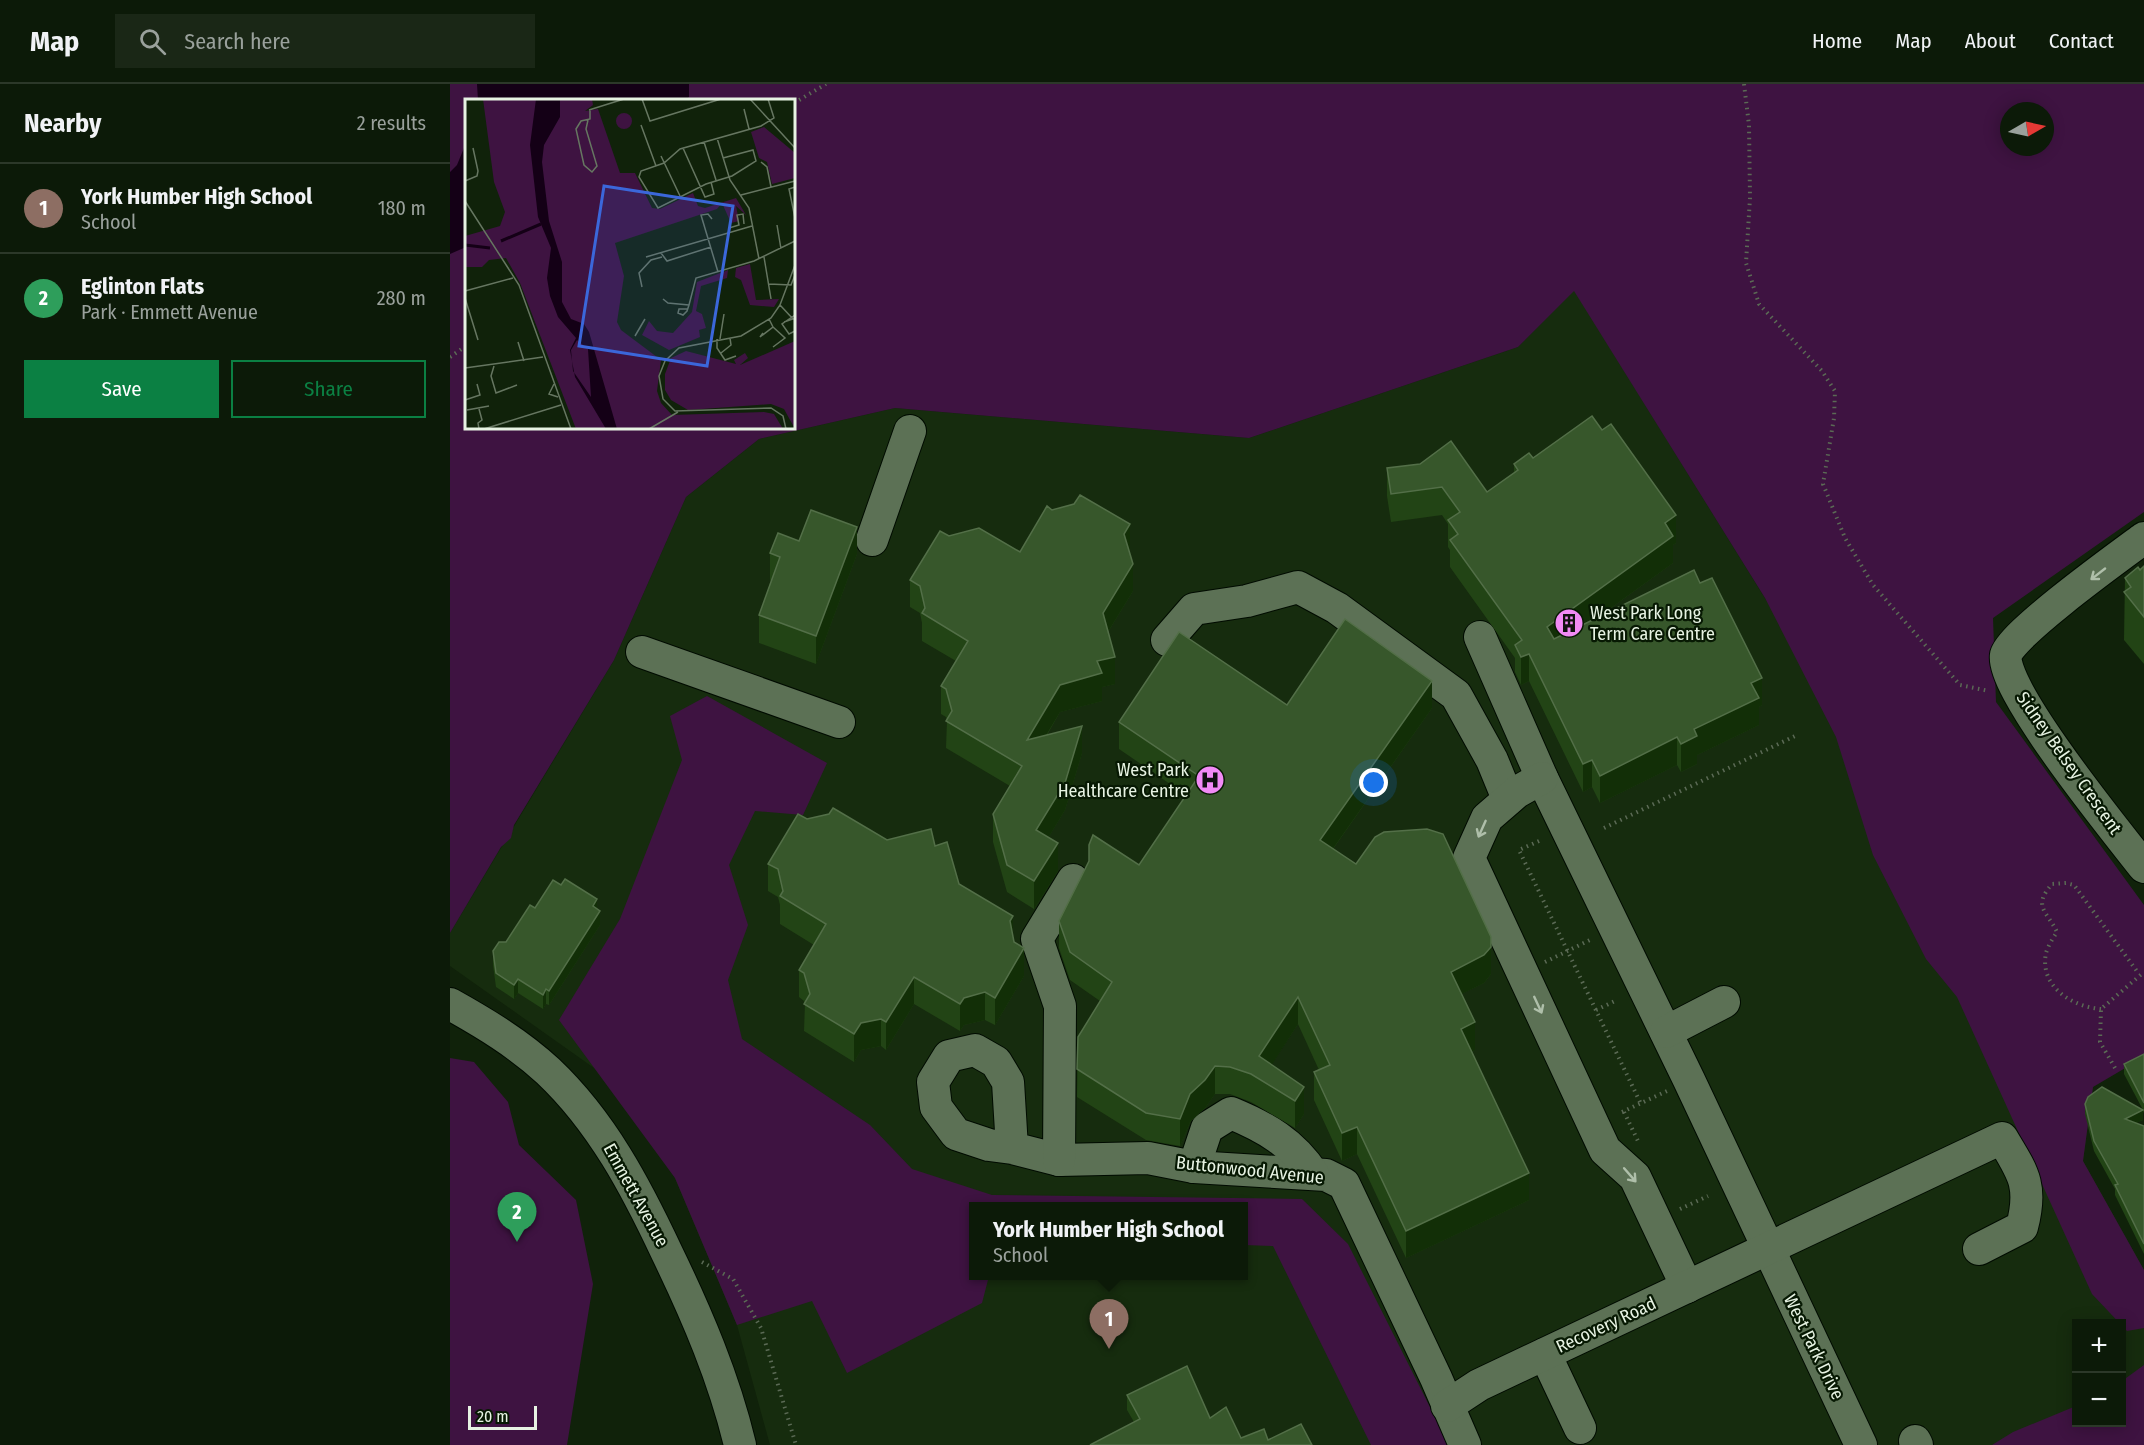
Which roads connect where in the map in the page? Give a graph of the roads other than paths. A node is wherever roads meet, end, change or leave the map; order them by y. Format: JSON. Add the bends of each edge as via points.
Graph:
{"nodes":[{"id":1,"x":910,"y":430,"type":"dead end"},
{"id":2,"x":2144,"y":538,"type":"edge"},
{"id":3,"x":872,"y":540,"type":"dead end"},
{"id":4,"x":1480,"y":637,"type":"dead end"},
{"id":5,"x":1167,"y":640,"type":"dead end"},
{"id":6,"x":642,"y":652,"type":"dead end"},
{"id":7,"x":839,"y":722,"type":"dead end"},
{"id":8,"x":1542,"y":778,"type":"junction"},
{"id":9,"x":1508,"y":799,"type":"junction"},
{"id":10,"x":2144,"y":867,"type":"edge"},
{"id":11,"x":1073,"y":880,"type":"dead end"},
{"id":12,"x":1724,"y":1002,"type":"dead end"},
{"id":13,"x":450,"y":1004,"type":"edge"},
{"id":14,"x":1666,"y":1032,"type":"junction"},
{"id":15,"x":1012,"y":1148,"type":"dead end"},
{"id":16,"x":1059,"y":1160,"type":"junction"},
{"id":17,"x":1194,"y":1167,"type":"junction"},
{"id":18,"x":1313,"y":1174,"type":"junction"},
{"id":19,"x":1978,"y":1249,"type":"dead end"},
{"id":20,"x":1768,"y":1250,"type":"junction"},
{"id":21,"x":1688,"y":1287,"type":"junction"},
{"id":22,"x":1545,"y":1354,"type":"junction"},
{"id":23,"x":1447,"y":1406,"type":"junction"},
{"id":24,"x":1580,"y":1428,"type":"dead end"},
{"id":25,"x":740,"y":1445,"type":"edge"},
{"id":26,"x":1465,"y":1445,"type":"edge"},
{"id":27,"x":1861,"y":1445,"type":"edge"}],
"edges":[{"from":1,"to":3,"type":"street"},
{"from":2,"to":10,"type":"street","name":"Sidney Belsey Crescent","one_way":true,"via":[[2033,624],[2006,656],[2008,673],[2022,699],[2062,760]]},
{"from":4,"to":8,"type":"street","name":"West Park Drive"},
{"from":5,"to":9,"type":"street","via":[[1194,609],[1247,601],[1298,587],[1337,608],[1456,695],[1492,760]]},
{"from":6,"to":7,"type":"street"},
{"from":8,"to":9,"type":"street"},
{"from":8,"to":14,"type":"street","name":"West Park Drive"},
{"from":9,"to":21,"type":"street","one_way":true,"via":[[1487,818],[1469,858],[1605,1150],[1635,1177]]},
{"from":11,"to":16,"type":"street","via":[[1037,939],[1060,1006]]},
{"from":12,"to":14,"type":"street"},
{"from":13,"to":25,"type":"street","name":"Emmett Avenue","via":[[511,1041],[548,1071],[612,1149],[688,1297],[712,1353]]},
{"from":14,"to":20,"type":"street","name":"West Park Drive"},
{"from":15,"to":16,"type":"street","name":"Buttonwood Avenue"},
{"from":16,"to":17,"type":"street","name":"Buttonwood Avenue","via":[[1148,1158]]},
{"from":17,"to":18,"type":"street","name":"Buttonwood Avenue"},
{"from":17,"to":18,"type":"street","via":[[1207,1128],[1231,1113],[1265,1127],[1301,1155]]},
{"from":18,"to":23,"type":"street","name":"Buttonwood Avenue","via":[[1326,1175],[1344,1184]]},
{"from":19,"to":20,"type":"street","name":"Recovery Road","via":[[2022,1227],[2029,1201],[2021,1170],[2002,1138]]},
{"from":20,"to":21,"type":"street","name":"Recovery Road"},
{"from":20,"to":27,"type":"street","name":"West Park Drive"},
{"from":21,"to":22,"type":"street","name":"Recovery Road"},
{"from":22,"to":23,"type":"street","name":"Recovery Road","via":[[1471,1389]]},
{"from":22,"to":24,"type":"street"},
{"from":23,"to":26,"type":"street","name":"Buttonwood Avenue"}]}
